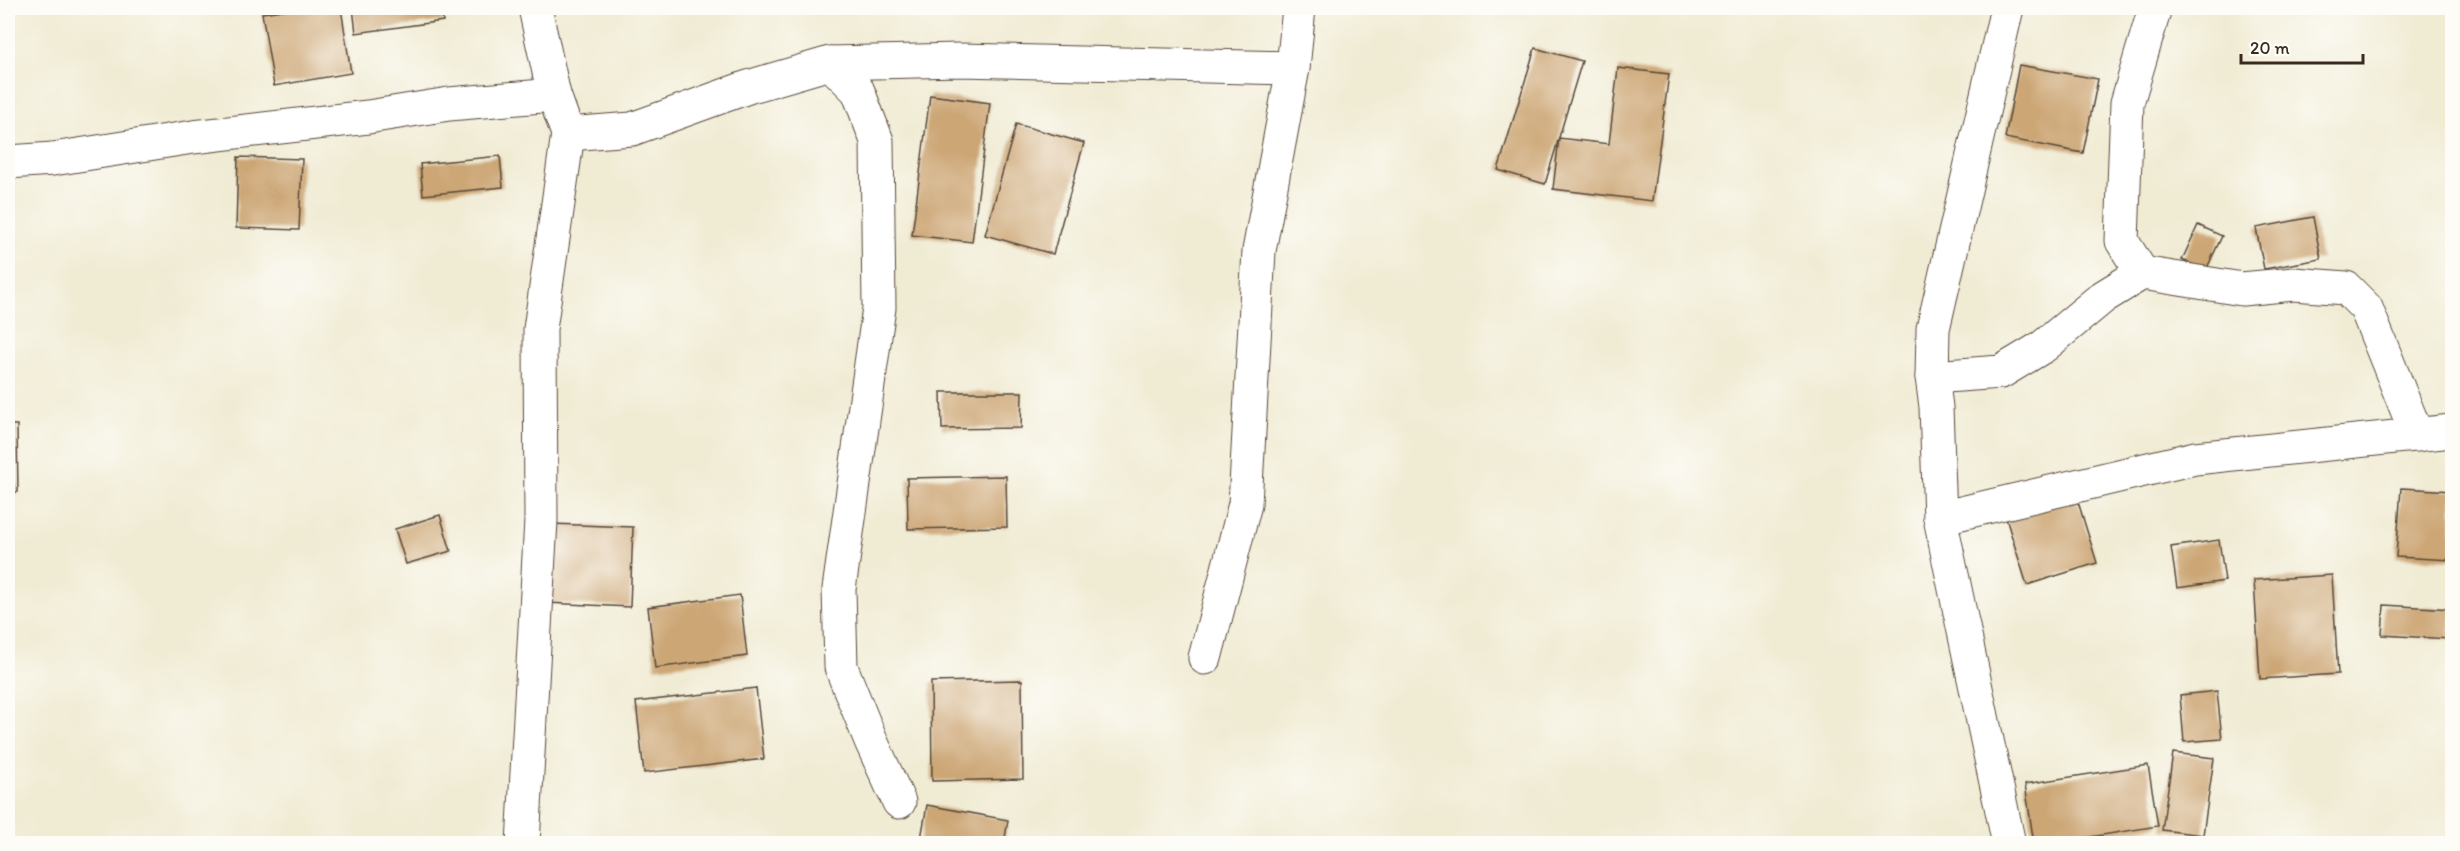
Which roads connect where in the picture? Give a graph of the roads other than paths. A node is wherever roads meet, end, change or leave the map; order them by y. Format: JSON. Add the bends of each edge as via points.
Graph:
{"nodes":[{"id":1,"x":535,"y":8,"type":"edge"},
{"id":2,"x":1299,"y":8,"type":"edge"},
{"id":3,"x":2007,"y":8,"type":"edge"},
{"id":4,"x":2155,"y":8,"type":"edge"},
{"id":5,"x":830,"y":63,"type":"junction"},
{"id":6,"x":1293,"y":68,"type":"junction"},
{"id":7,"x":554,"y":95,"type":"junction"},
{"id":8,"x":568,"y":135,"type":"junction"},
{"id":9,"x":8,"y":162,"type":"edge"},
{"id":10,"x":2142,"y":273,"type":"junction"},
{"id":11,"x":1932,"y":377,"type":"junction"},
{"id":12,"x":2452,"y":431,"type":"edge"},
{"id":13,"x":2417,"y":435,"type":"junction"},
{"id":14,"x":1940,"y":518,"type":"junction"},
{"id":15,"x":1205,"y":658,"type":"dead end"},
{"id":16,"x":899,"y":802,"type":"dead end"},
{"id":17,"x":523,"y":843,"type":"edge"},
{"id":18,"x":2009,"y":843,"type":"edge"}],
"edges":[{"from":1,"to":7,"type":"street"},
{"from":2,"to":6,"type":"street"},
{"from":3,"to":11,"type":"street","via":[[1933,330]]},
{"from":4,"to":10,"type":"street","via":[[2127,103],[2122,241]]},
{"from":5,"to":6,"type":"street","via":[[960,60]]},
{"from":5,"to":8,"type":"street","via":[[748,87],[632,129]]},
{"from":5,"to":16,"type":"street","via":[[858,91],[877,141],[879,308],[839,589],[841,667]]},
{"from":6,"to":15,"type":"street","via":[[1259,251],[1245,504]]},
{"from":7,"to":8,"type":"street"},
{"from":7,"to":9,"type":"street","via":[[449,104]]},
{"from":8,"to":17,"type":"street","via":[[540,329],[541,520]]},
{"from":10,"to":11,"type":"street","via":[[2103,297],[2044,346],[2001,372]]},
{"from":10,"to":13,"type":"street","via":[[2242,289],[2294,284],[2346,288],[2366,308]]},
{"from":11,"to":14,"type":"street"},
{"from":12,"to":13,"type":"street"},
{"from":13,"to":14,"type":"street","via":[[2195,458]]},
{"from":14,"to":18,"type":"street"}]}
